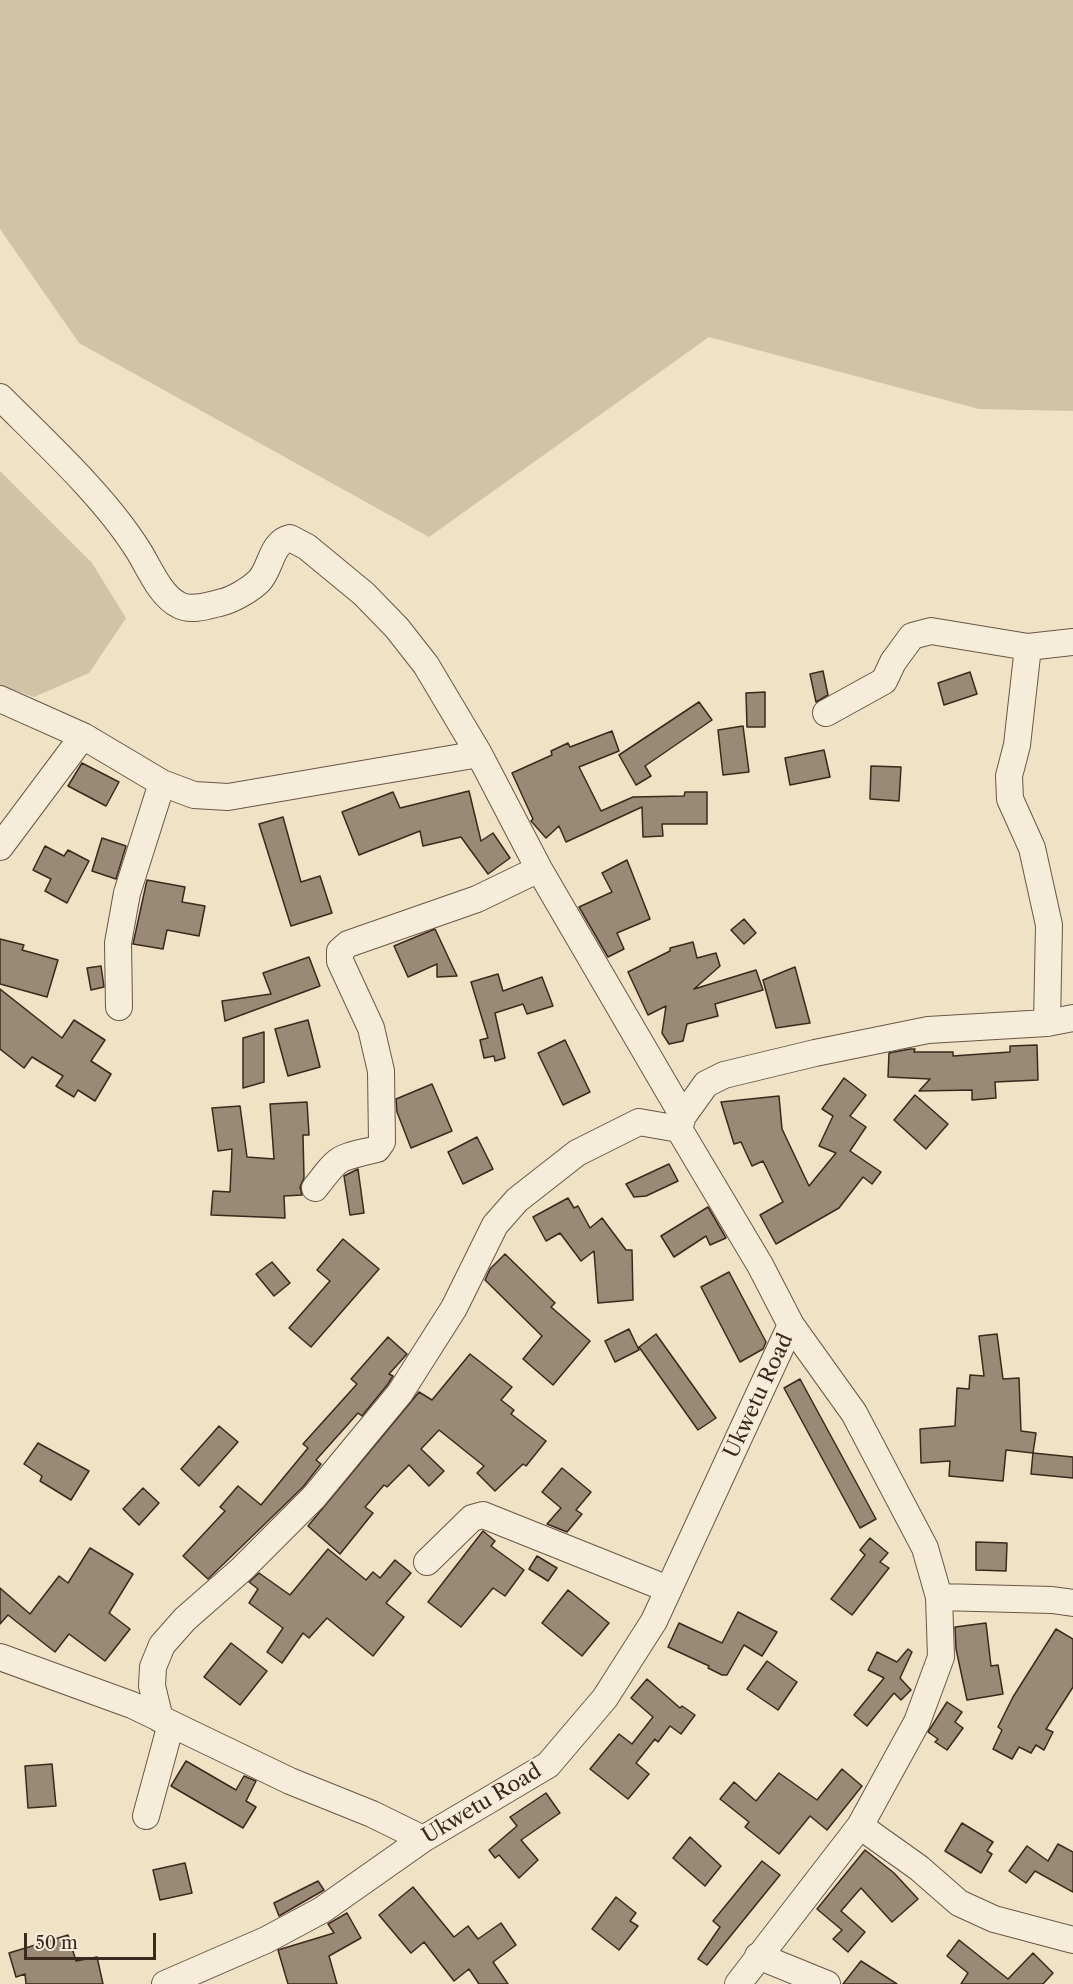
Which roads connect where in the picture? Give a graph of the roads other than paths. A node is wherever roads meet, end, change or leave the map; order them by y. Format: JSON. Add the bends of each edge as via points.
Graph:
{"nodes":[{"id":1,"x":0,"y":397,"type":"edge"},
{"id":2,"x":1073,"y":642,"type":"edge"},
{"id":3,"x":1028,"y":647,"type":"junction"},
{"id":4,"x":0,"y":699,"type":"edge"},
{"id":5,"x":826,"y":713,"type":"dead end"},
{"id":6,"x":83,"y":736,"type":"junction"},
{"id":7,"x":479,"y":754,"type":"junction"},
{"id":8,"x":162,"y":783,"type":"junction"},
{"id":9,"x":0,"y":847,"type":"edge"},
{"id":10,"x":539,"y":869,"type":"junction"},
{"id":11,"x":119,"y":1007,"type":"dead end"},
{"id":12,"x":1073,"y":1018,"type":"edge"},
{"id":13,"x":1047,"y":1023,"type":"junction"},
{"id":14,"x":681,"y":1122,"type":"junction"},
{"id":15,"x":315,"y":1188,"type":"dead end"},
{"id":16,"x":791,"y":1325,"type":"junction"},
{"id":17,"x":427,"y":1562,"type":"dead end"},
{"id":18,"x":668,"y":1589,"type":"junction"},
{"id":19,"x":939,"y":1597,"type":"junction"},
{"id":20,"x":1073,"y":1604,"type":"edge"},
{"id":21,"x":4,"y":1663,"type":"edge"},
{"id":22,"x":165,"y":1721,"type":"junction"},
{"id":23,"x":146,"y":1816,"type":"dead end"},
{"id":24,"x":860,"y":1826,"type":"junction"},
{"id":25,"x":423,"y":1839,"type":"junction"},
{"id":26,"x":1073,"y":1940,"type":"edge"},
{"id":27,"x":759,"y":1956,"type":"junction"},
{"id":28,"x":165,"y":1984,"type":"edge"},
{"id":29,"x":738,"y":1984,"type":"edge"},
{"id":30,"x":827,"y":1984,"type":"edge"}],
"edges":[{"from":1,"to":7,"type":"street","via":[[60,457],[129,536],[165,594],[179,605],[193,608],[227,601],[259,581],[283,541],[290,538],[307,547],[364,594],[397,628],[426,665]]},
{"from":2,"to":3,"type":"street"},
{"from":3,"to":5,"type":"street","via":[[931,631],[912,636],[884,681]]},
{"from":3,"to":13,"type":"street","via":[[1017,746],[1009,776],[1010,799],[1032,848],[1049,925]]},
{"from":4,"to":6,"type":"street"},
{"from":6,"to":8,"type":"street"},
{"from":6,"to":9,"type":"street"},
{"from":7,"to":8,"type":"street","via":[[228,797],[194,795]]},
{"from":7,"to":10,"type":"street"},
{"from":8,"to":11,"type":"street","via":[[127,893],[117,943]]},
{"from":10,"to":14,"type":"street"},
{"from":10,"to":15,"type":"street","via":[[477,899],[348,944],[340,951],[340,961],[371,1028],[381,1071],[382,1142],[377,1149],[347,1154],[335,1162]]},
{"from":12,"to":13,"type":"street"},
{"from":13,"to":14,"type":"street","via":[[928,1030],[724,1075],[706,1084]]},
{"from":14,"to":16,"type":"street"},
{"from":14,"to":22,"type":"street","via":[[639,1122],[577,1153],[517,1200],[495,1225],[454,1308],[399,1393],[314,1497],[242,1569],[184,1619],[162,1645],[153,1667],[152,1686]]},
{"from":16,"to":18,"type":"street","name":"Ukwetu Road"},
{"from":16,"to":19,"type":"street","via":[[854,1413],[925,1548]]},
{"from":17,"to":18,"type":"street","via":[[472,1518],[483,1515]]},
{"from":18,"to":25,"type":"street","name":"Ukwetu Road","via":[[654,1621],[605,1698],[548,1765]]},
{"from":19,"to":20,"type":"street"},
{"from":19,"to":24,"type":"street","via":[[941,1657],[917,1722]]},
{"from":21,"to":22,"type":"street","via":[[132,1705]]},
{"from":22,"to":23,"type":"street"},
{"from":22,"to":25,"type":"street"},
{"from":24,"to":26,"type":"street","via":[[919,1868],[959,1903],[994,1919]]},
{"from":24,"to":27,"type":"street"},
{"from":25,"to":28,"type":"street","name":"Ukwetu Road","via":[[322,1910],[266,1940]]},
{"from":27,"to":29,"type":"street"},
{"from":27,"to":30,"type":"street"}]}
